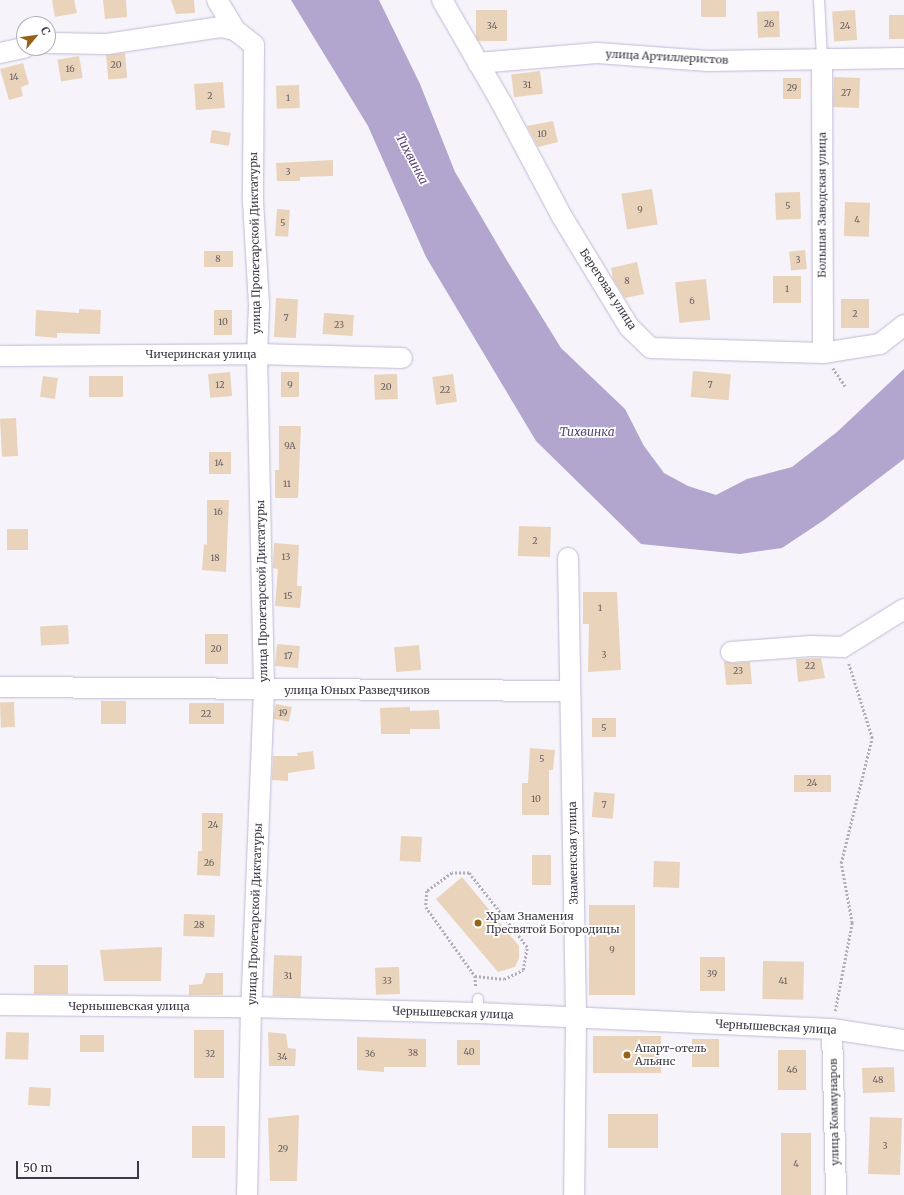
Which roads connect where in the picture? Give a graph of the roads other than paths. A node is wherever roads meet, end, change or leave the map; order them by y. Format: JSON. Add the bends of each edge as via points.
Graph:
{"nodes":[{"id":1,"x":217,"y":0,"type":"edge"},
{"id":2,"x":442,"y":0,"type":"edge"},
{"id":3,"x":819,"y":0,"type":"edge"},
{"id":4,"x":235,"y":30,"type":"junction"},
{"id":5,"x":56,"y":43,"type":"edge"},
{"id":6,"x":16,"y":50,"type":"edge"},
{"id":7,"x":0,"y":53,"type":"edge"},
{"id":8,"x":822,"y":58,"type":"junction"},
{"id":9,"x":904,"y":58,"type":"edge"},
{"id":10,"x":478,"y":63,"type":"junction"},
{"id":11,"x":904,"y":325,"type":"edge"},
{"id":12,"x":823,"y":353,"type":"junction"},
{"id":13,"x":257,"y":354,"type":"junction"},
{"id":14,"x":0,"y":356,"type":"edge"},
{"id":15,"x":402,"y":358,"type":"dead end"},
{"id":16,"x":568,"y":558,"type":"dead end"},
{"id":17,"x":904,"y":609,"type":"edge"},
{"id":18,"x":731,"y":652,"type":"dead end"},
{"id":19,"x":0,"y":687,"type":"edge"},
{"id":20,"x":264,"y":690,"type":"junction"},
{"id":21,"x":570,"y":691,"type":"junction"},
{"id":22,"x":0,"y":1005,"type":"edge"},
{"id":23,"x":251,"y":1007,"type":"junction"},
{"id":24,"x":576,"y":1018,"type":"junction"},
{"id":25,"x":832,"y":1029,"type":"junction"},
{"id":26,"x":904,"y":1040,"type":"edge"},
{"id":27,"x":247,"y":1195,"type":"edge"},
{"id":28,"x":574,"y":1195,"type":"edge"},
{"id":29,"x":836,"y":1195,"type":"edge"}],
"edges":[{"from":1,"to":4,"type":"street","name":"улица Пролетарской Диктатуры"},
{"from":2,"to":10,"type":"street","name":"Береговая улица"},
{"from":3,"to":8,"type":"lane"},
{"from":4,"to":5,"type":"street","via":[[221,26],[107,44]]},
{"from":4,"to":13,"type":"street","name":"улица Пролетарской Диктатуры","via":[[254,45],[253,201],[258,305]]},
{"from":6,"to":7,"type":"street"},
{"from":8,"to":9,"type":"street","name":"улица Артиллеристов"},
{"from":8,"to":10,"type":"street","name":"улица Артиллеристов","via":[[708,61],[597,52]]},
{"from":8,"to":12,"type":"street","name":"Большая Заводская улица"},
{"from":10,"to":12,"type":"street","name":"Береговая улица","via":[[561,215],[629,326],[651,348]]},
{"from":11,"to":12,"type":"street","name":"Береговая улица","via":[[880,344]]},
{"from":13,"to":14,"type":"street","name":"Чичеринская улица"},
{"from":13,"to":15,"type":"street","name":"Чичеринская улица"},
{"from":13,"to":20,"type":"street","name":"улица Пролетарской Диктатуры"},
{"from":16,"to":21,"type":"street","name":"Знаменская улица"},
{"from":17,"to":18,"type":"street","via":[[843,647],[812,646]]},
{"from":19,"to":20,"type":"street","name":"улица Юных Разведчиков"},
{"from":20,"to":21,"type":"street","name":"улица Юных Разведчиков"},
{"from":20,"to":23,"type":"street","name":"улица Пролетарской Диктатуры"},
{"from":21,"to":24,"type":"street","name":"Знаменская улица"},
{"from":22,"to":23,"type":"street","name":"Чернышевская улица"},
{"from":23,"to":24,"type":"street","name":"Чернышевская улица","via":[[478,1006]]},
{"from":23,"to":27,"type":"street","name":"улица Пролетарской Диктатуры"},
{"from":24,"to":25,"type":"street","name":"Чернышевская улица"},
{"from":24,"to":28,"type":"street","name":"Знаменская улица"},
{"from":25,"to":26,"type":"street","name":"Чернышевская улица"},
{"from":25,"to":29,"type":"street","name":"улица Коммунаров"}]}
